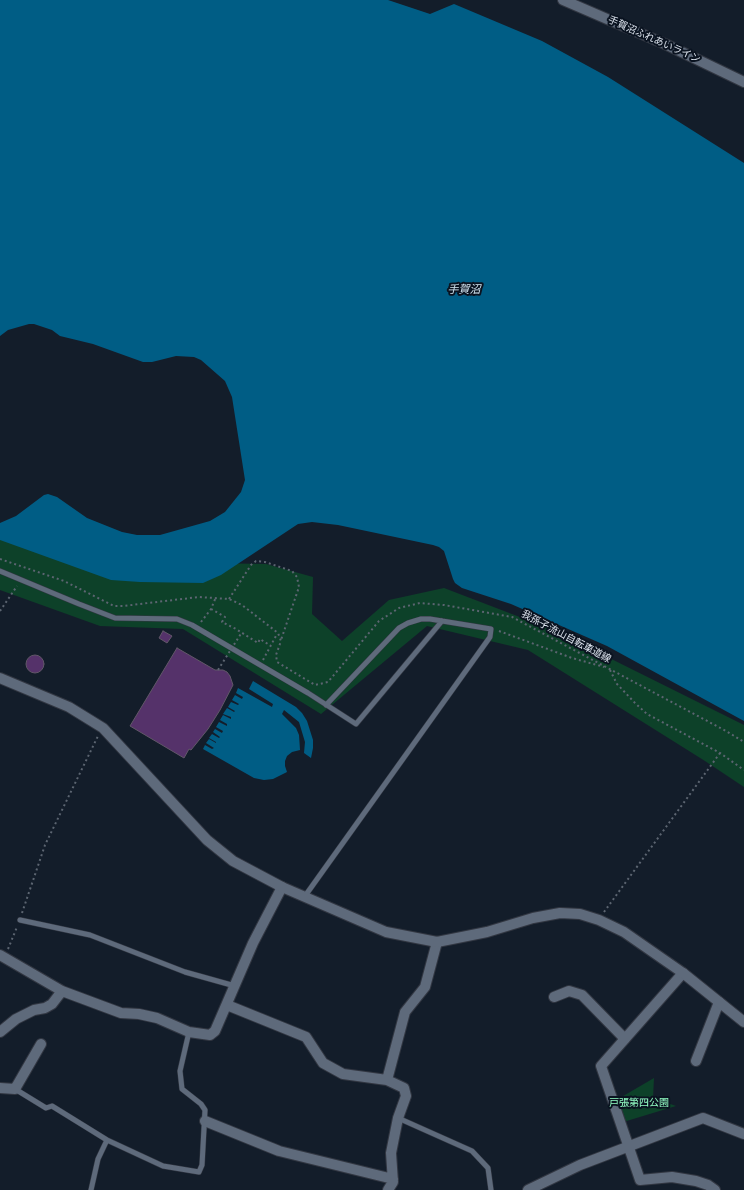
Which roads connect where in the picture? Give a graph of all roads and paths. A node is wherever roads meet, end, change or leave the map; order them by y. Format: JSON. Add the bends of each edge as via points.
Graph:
{"nodes":[{"id":1,"x":563,"y":0,"type":"edge"},
{"id":2,"x":744,"y":82,"type":"edge"},
{"id":3,"x":0,"y":559,"type":"edge"},
{"id":4,"x":0,"y":571,"type":"edge"},
{"id":5,"x":22,"y":580,"type":"junction"},
{"id":6,"x":216,"y":597,"type":"junction"},
{"id":7,"x":229,"y":599,"type":"junction"},
{"id":8,"x":211,"y":609,"type":"junction"},
{"id":9,"x":0,"y":612,"type":"edge"},
{"id":10,"x":203,"y":619,"type":"dead end"},
{"id":11,"x":442,"y":621,"type":"junction"},
{"id":12,"x":492,"y":629,"type":"junction"},
{"id":13,"x":242,"y":632,"type":"junction"},
{"id":14,"x":278,"y":633,"type":"junction"},
{"id":15,"x":281,"y":641,"type":"junction"},
{"id":16,"x":271,"y":646,"type":"junction"},
{"id":17,"x":265,"y":656,"type":"dead end"},
{"id":18,"x":610,"y":669,"type":"junction"},
{"id":19,"x":218,"y":670,"type":"dead end"},
{"id":20,"x":0,"y":678,"type":"edge"},
{"id":21,"x":326,"y":705,"type":"junction"},
{"id":22,"x":103,"y":728,"type":"junction"},
{"id":23,"x":744,"y":742,"type":"edge"},
{"id":24,"x":720,"y":753,"type":"junction"},
{"id":25,"x":744,"y":770,"type":"edge"},
{"id":26,"x":282,"y":887,"type":"junction"},
{"id":27,"x":304,"y":896,"type":"junction"},
{"id":28,"x":20,"y":920,"type":"junction"},
{"id":29,"x":599,"y":920,"type":"junction"},
{"id":30,"x":437,"y":942,"type":"junction"},
{"id":31,"x":2,"y":956,"type":"edge"},
{"id":32,"x":683,"y":973,"type":"junction"},
{"id":33,"x":235,"y":986,"type":"junction"},
{"id":34,"x":62,"y":991,"type":"junction"},
{"id":35,"x":554,"y":997,"type":"dead end"},
{"id":36,"x":719,"y":1002,"type":"junction"},
{"id":37,"x":227,"y":1005,"type":"junction"},
{"id":38,"x":744,"y":1022,"type":"edge"},
{"id":39,"x":0,"y":1032,"type":"edge"},
{"id":40,"x":189,"y":1032,"type":"junction"},
{"id":41,"x":625,"y":1039,"type":"junction"},
{"id":42,"x":41,"y":1044,"type":"dead end"},
{"id":43,"x":696,"y":1061,"type":"dead end"},
{"id":44,"x":387,"y":1080,"type":"junction"},
{"id":45,"x":0,"y":1088,"type":"edge"},
{"id":46,"x":16,"y":1089,"type":"junction"},
{"id":47,"x":398,"y":1118,"type":"junction"},
{"id":48,"x":205,"y":1121,"type":"junction"},
{"id":49,"x":744,"y":1134,"type":"edge"},
{"id":50,"x":107,"y":1140,"type":"junction"},
{"id":51,"x":628,"y":1147,"type":"junction"},
{"id":52,"x":393,"y":1179,"type":"junction"},
{"id":53,"x":91,"y":1190,"type":"edge"},
{"id":54,"x":388,"y":1190,"type":"edge"},
{"id":55,"x":491,"y":1190,"type":"edge"},
{"id":56,"x":528,"y":1190,"type":"edge"},
{"id":57,"x":715,"y":1190,"type":"edge"}],
"edges":[{"from":1,"to":2,"type":"street","name":"手賀沼ふれあいライン","via":[[665,44]]},
{"from":3,"to":6,"type":"path","via":[[64,581],[114,606]]},
{"from":4,"to":5,"type":"lane"},
{"from":5,"to":9,"type":"path"},
{"from":5,"to":21,"type":"lane","via":[[115,618],[177,619],[192,625]]},
{"from":6,"to":7,"type":"path"},
{"from":6,"to":8,"type":"path"},
{"from":7,"to":14,"type":"path","via":[[242,605]]},
{"from":7,"to":15,"type":"path","via":[[251,565],[256,562],[266,562],[292,571],[297,577],[299,587]]},
{"from":8,"to":10,"type":"path"},
{"from":8,"to":13,"type":"path","via":[[225,617],[222,622]]},
{"from":11,"to":12,"type":"lane"},
{"from":11,"to":21,"type":"lane","via":[[421,619],[399,628]]},
{"from":11,"to":21,"type":"lane","via":[[356,724]]},
{"from":12,"to":18,"type":"path"},
{"from":12,"to":27,"type":"lane","via":[[490,637]]},
{"from":13,"to":16,"type":"path","via":[[258,643],[260,639]]},
{"from":13,"to":19,"type":"path","bridge":true},
{"from":14,"to":15,"type":"path"},
{"from":14,"to":16,"type":"path"},
{"from":15,"to":18,"type":"path","name":"我孫子流山自転車道線","via":[[276,655],[277,662],[315,685],[328,682],[380,621],[399,608],[420,603],[444,605],[512,617]]},
{"from":16,"to":17,"type":"path"},
{"from":18,"to":23,"type":"path","name":"我孫子流山自転車道線"},
{"from":18,"to":24,"type":"path","via":[[617,684],[647,714]]},
{"from":20,"to":22,"type":"street","via":[[69,707]]},
{"from":22,"to":26,"type":"street","via":[[207,840],[233,861]]},
{"from":22,"to":28,"type":"path","via":[[45,845]]},
{"from":24,"to":25,"type":"path"},
{"from":24,"to":29,"type":"path"},
{"from":26,"to":27,"type":"street"},
{"from":26,"to":33,"type":"street","via":[[253,943]]},
{"from":27,"to":30,"type":"street","via":[[386,932]]},
{"from":28,"to":31,"type":"path"},
{"from":28,"to":33,"type":"lane","via":[[90,934],[185,972]]},
{"from":29,"to":30,"type":"street","via":[[580,914],[560,913]]},
{"from":29,"to":32,"type":"street","via":[[624,932]]},
{"from":30,"to":44,"type":"street","via":[[425,987],[405,1012]]},
{"from":31,"to":34,"type":"street"},
{"from":32,"to":36,"type":"street"},
{"from":32,"to":41,"type":"street"},
{"from":33,"to":37,"type":"street"},
{"from":34,"to":39,"type":"street","via":[[52,1004],[16,1019]]},
{"from":34,"to":40,"type":"street","via":[[121,1013],[157,1018]]},
{"from":35,"to":41,"type":"street","via":[[569,991],[582,995]]},
{"from":36,"to":38,"type":"street"},
{"from":36,"to":43,"type":"street"},
{"from":37,"to":40,"type":"street","via":[[215,1031],[210,1035]]},
{"from":37,"to":44,"type":"street","via":[[306,1037],[323,1063],[343,1074]]},
{"from":40,"to":48,"type":"lane","via":[[180,1071],[182,1089],[201,1104],[205,1110]]},
{"from":41,"to":51,"type":"street","via":[[601,1066]]},
{"from":42,"to":46,"type":"street"},
{"from":44,"to":47,"type":"street","via":[[404,1088],[406,1096]]},
{"from":45,"to":46,"type":"street"},
{"from":46,"to":50,"type":"lane","via":[[46,1108],[52,1106]]},
{"from":47,"to":52,"type":"street","via":[[391,1152]]},
{"from":47,"to":55,"type":"lane","via":[[472,1151],[488,1168]]},
{"from":48,"to":50,"type":"lane","via":[[202,1165],[199,1172],[163,1166]]},
{"from":48,"to":52,"type":"street","via":[[279,1151]]},
{"from":49,"to":51,"type":"street","via":[[703,1118]]},
{"from":50,"to":53,"type":"lane","via":[[98,1159]]},
{"from":51,"to":56,"type":"street","via":[[580,1165]]},
{"from":51,"to":57,"type":"street","via":[[640,1180],[672,1177],[696,1181]]},
{"from":52,"to":54,"type":"street"}]}
